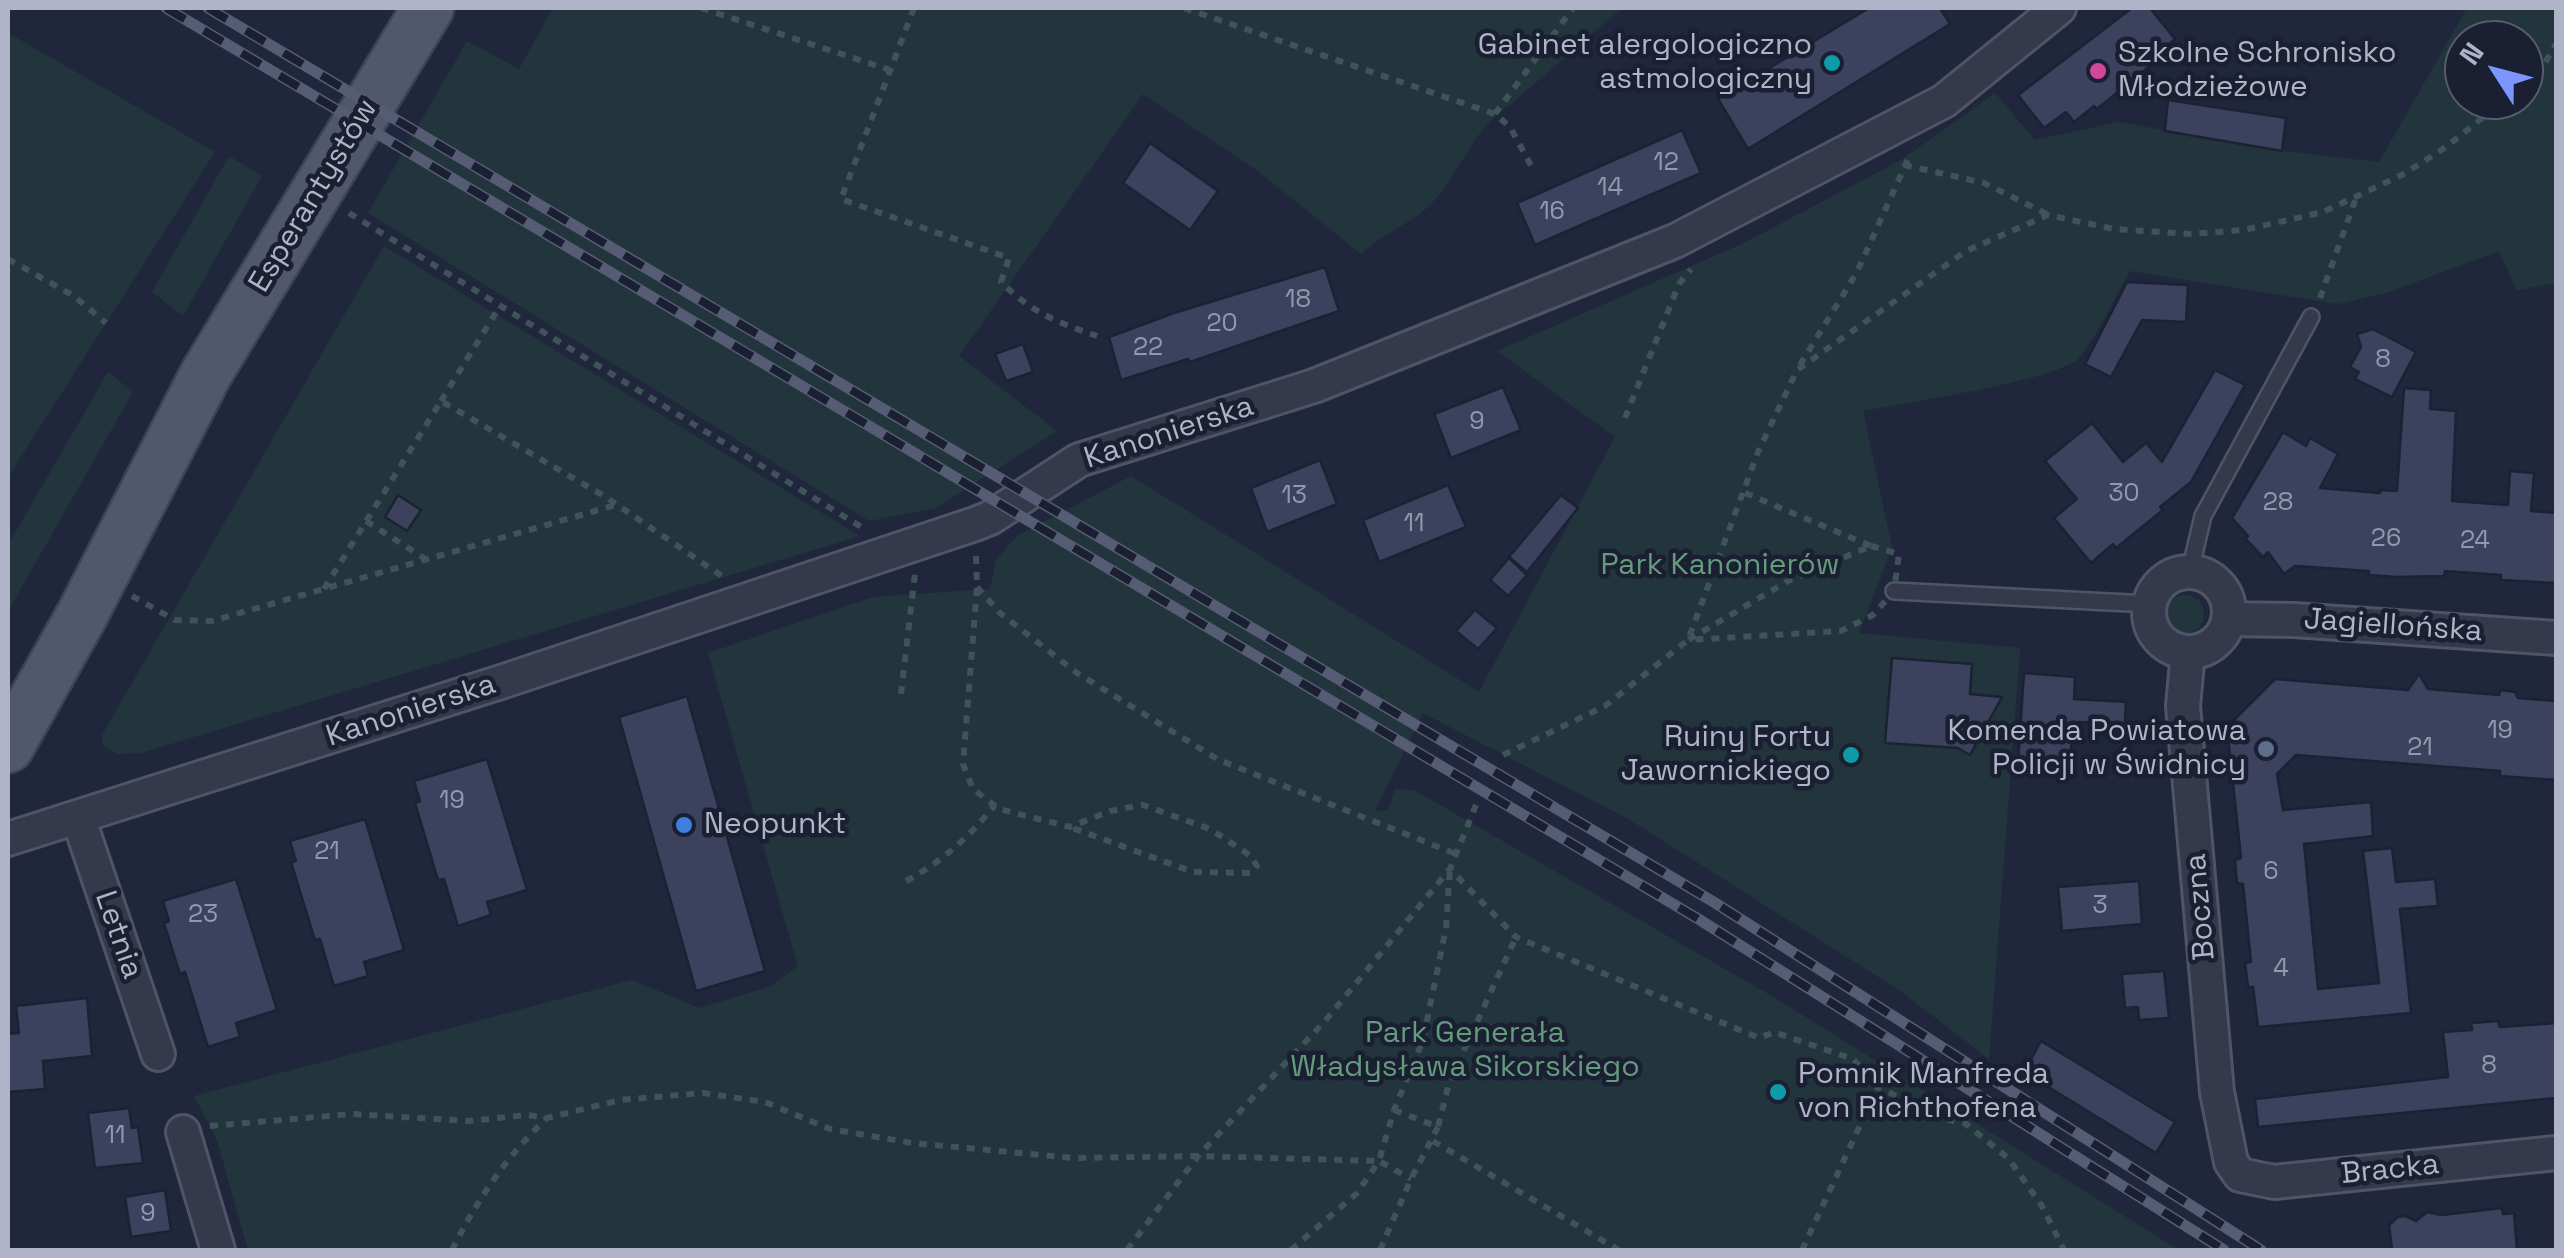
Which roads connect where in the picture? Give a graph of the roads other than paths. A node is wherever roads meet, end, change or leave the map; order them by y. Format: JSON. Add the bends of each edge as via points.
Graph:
{"nodes":[{"id":1,"x":428,"y":8,"type":"edge"},
{"id":2,"x":2059,"y":8,"type":"edge"},
{"id":3,"x":2310,"y":317,"type":"dead end"},
{"id":4,"x":200,"y":385,"type":"junction"},
{"id":5,"x":2190,"y":572,"type":"junction"},
{"id":6,"x":1894,"y":591,"type":"road end"},
{"id":7,"x":2149,"y":604,"type":"junction"},
{"id":8,"x":2228,"y":619,"type":"junction"},
{"id":9,"x":2556,"y":638,"type":"edge"},
{"id":10,"x":2188,"y":652,"type":"junction"},
{"id":11,"x":8,"y":684,"type":"edge"},
{"id":12,"x":8,"y":748,"type":"edge"},
{"id":13,"x":78,"y":817,"type":"junction"},
{"id":14,"x":8,"y":839,"type":"edge"},
{"id":15,"x":158,"y":1054,"type":"dead end"},
{"id":16,"x":183,"y":1132,"type":"road end"},
{"id":17,"x":2556,"y":1153,"type":"edge"},
{"id":18,"x":2231,"y":1162,"type":"joint"},
{"id":19,"x":218,"y":1250,"type":"edge"}],
"edges":[{"from":1,"to":4,"type":"main road","name":"Esperantystów"},
{"from":2,"to":13,"type":"street","name":"Kanonierska","via":[[1944,101],[1675,241],[1314,386],[1082,458],[975,524]]},
{"from":3,"to":5,"type":"lane","via":[[2203,516]]},
{"from":4,"to":11,"type":"main road","name":"Esperantystów"},
{"from":4,"to":12,"type":"main road","name":"Esperantystów"},
{"from":5,"to":7,"type":"street","via":[[2164,580]]},
{"from":5,"to":8,"type":"street","via":[[2216,581]]},
{"from":6,"to":7,"type":"lane"},
{"from":7,"to":10,"type":"street","via":[[2162,642]]},
{"from":8,"to":9,"type":"street","name":"Jagiellońska"},
{"from":8,"to":10,"type":"street","via":[[2214,643]]},
{"from":10,"to":18,"type":"street","name":"Boczna","via":[[2184,725],[2217,1092]]},
{"from":13,"to":14,"type":"street","name":"Kanonierska"},
{"from":13,"to":15,"type":"street","name":"Letnia"},
{"from":16,"to":19,"type":"street"},
{"from":17,"to":18,"type":"street","name":"Bracka","via":[[2274,1182],[2240,1175]]}]}
